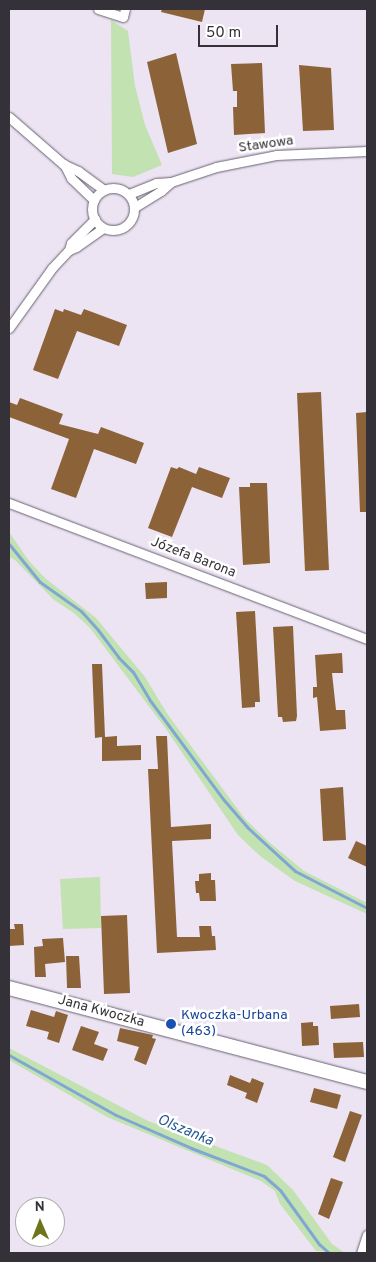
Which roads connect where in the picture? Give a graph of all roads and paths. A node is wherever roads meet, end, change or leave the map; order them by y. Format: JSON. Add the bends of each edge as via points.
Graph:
{"nodes":[{"id":1,"x":98,"y":9,"type":"edge"},
{"id":2,"x":125,"y":9,"type":"edge"},
{"id":3,"x":9,"y":117,"type":"edge"},
{"id":4,"x":367,"y":151,"type":"edge"},
{"id":5,"x":64,"y":164,"type":"junction"},
{"id":6,"x":171,"y":182,"type":"junction"},
{"id":7,"x":104,"y":190,"type":"junction"},
{"id":8,"x":129,"y":194,"type":"junction"},
{"id":9,"x":94,"y":200,"type":"junction"},
{"id":10,"x":135,"y":207,"type":"junction"},
{"id":11,"x":95,"y":219,"type":"junction"},
{"id":12,"x":103,"y":228,"type":"junction"},
{"id":13,"x":69,"y":250,"type":"junction"},
{"id":14,"x":9,"y":328,"type":"edge"},
{"id":15,"x":9,"y":502,"type":"edge"},
{"id":16,"x":367,"y":639,"type":"edge"},
{"id":17,"x":9,"y":988,"type":"edge"},
{"id":18,"x":367,"y":1082,"type":"edge"},
{"id":19,"x":367,"y":1235,"type":"edge"},
{"id":20,"x":361,"y":1253,"type":"edge"}],
"edges":[{"from":1,"to":2,"type":"street","via":[[123,18]]},
{"from":3,"to":5,"type":"street"},
{"from":4,"to":6,"type":"street","name":"Stawowa","via":[[276,155],[216,167]]},
{"from":5,"to":7,"type":"street"},
{"from":5,"to":9,"type":"street","via":[[71,178]]},
{"from":6,"to":8,"type":"street","name":"Stawowa","via":[[156,183]]},
{"from":6,"to":10,"type":"street","name":"Stawowa"},
{"from":7,"to":8,"type":"street","via":[[119,188]]},
{"from":7,"to":9,"type":"street"},
{"from":8,"to":10,"type":"street"},
{"from":9,"to":11,"type":"street","via":[[92,213]]},
{"from":10,"to":12,"type":"street","via":[[132,219],[123,228]]},
{"from":11,"to":12,"type":"street"},
{"from":11,"to":13,"type":"street","via":[[71,243]]},
{"from":12,"to":13,"type":"street"},
{"from":13,"to":14,"type":"street"},
{"from":15,"to":16,"type":"street","name":"Józefa Barona"},
{"from":17,"to":18,"type":"street","name":"Jana Kwoczka"},
{"from":19,"to":20,"type":"street"}]}
